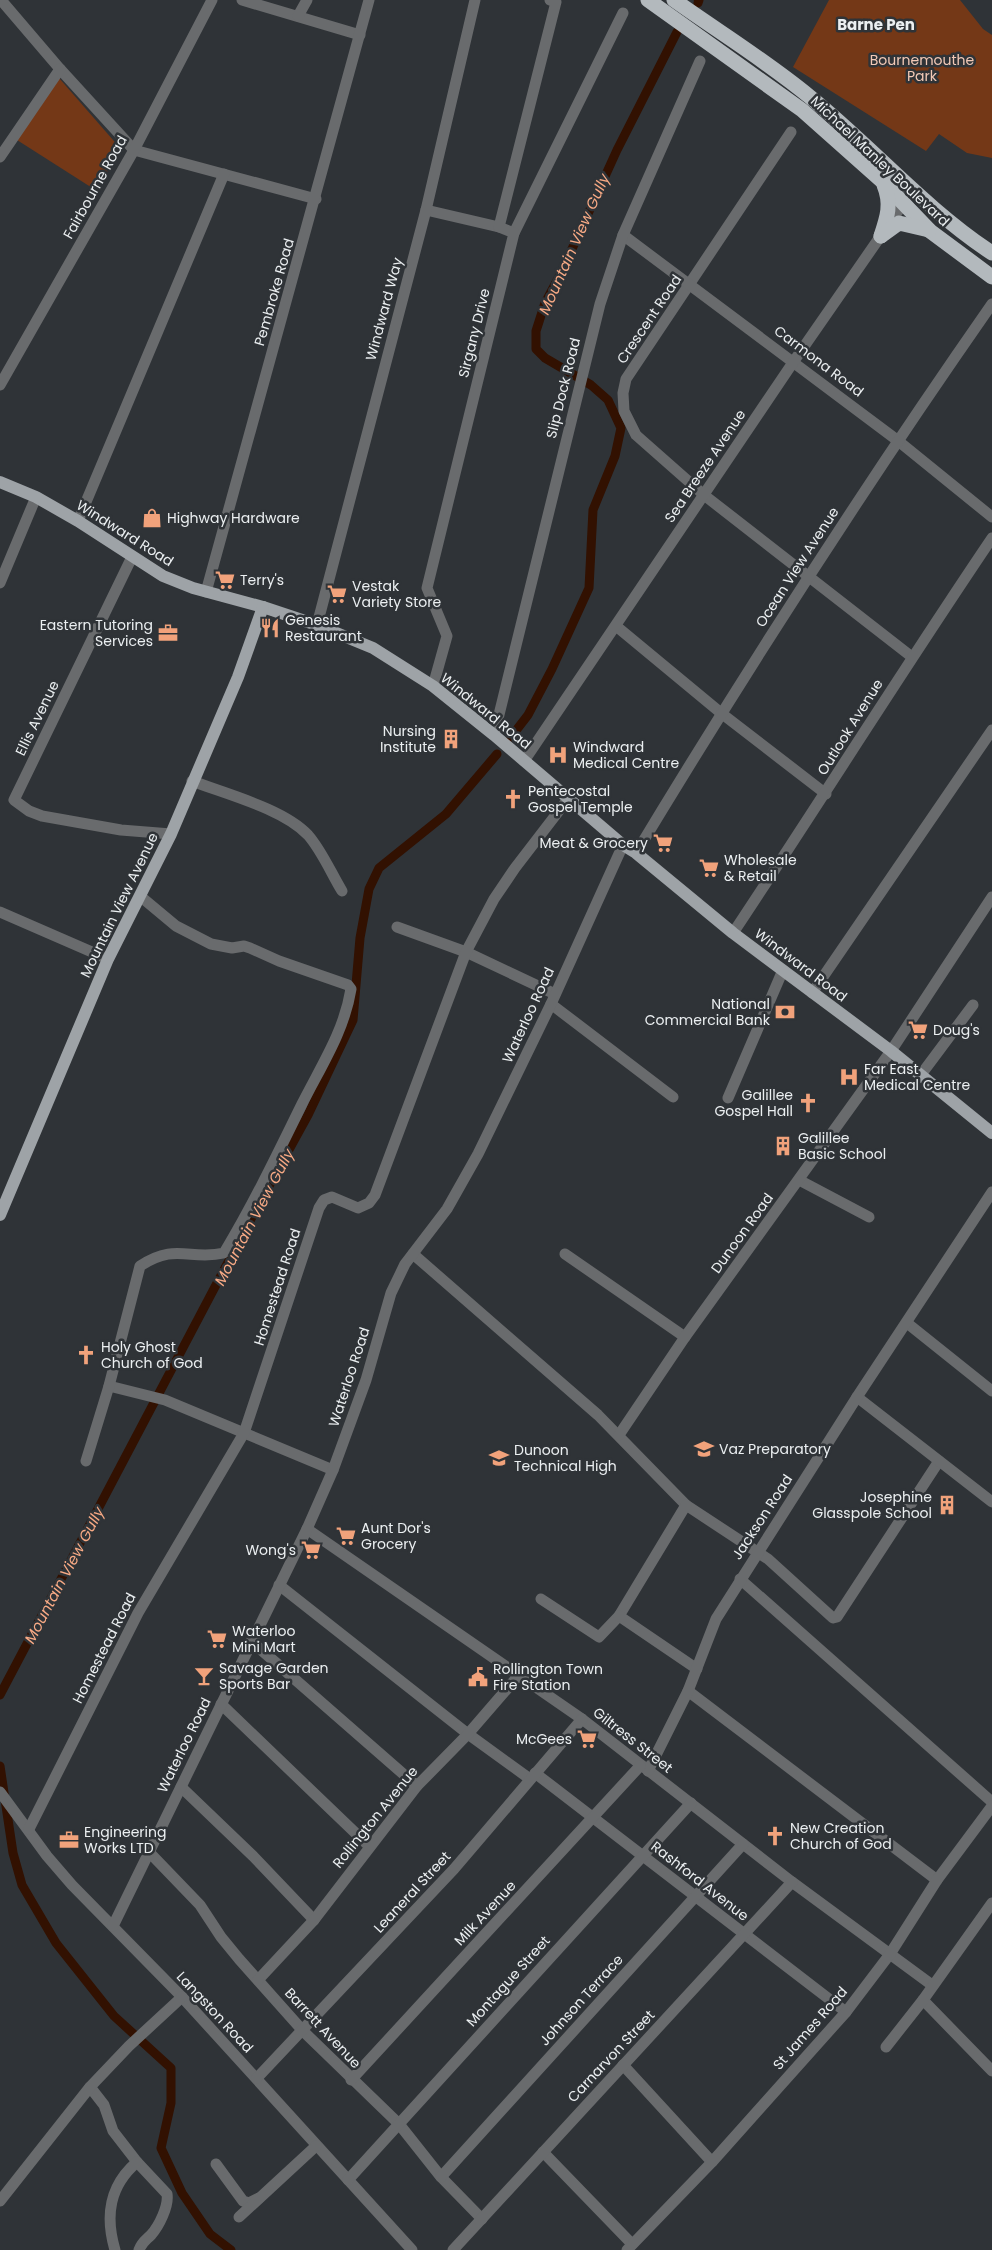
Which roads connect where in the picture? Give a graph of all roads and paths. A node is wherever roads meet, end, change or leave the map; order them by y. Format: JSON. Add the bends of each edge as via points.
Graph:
{"nodes":[{"id":1,"x":1,"y":0,"type":"edge"},
{"id":2,"x":212,"y":0,"type":"edge"},
{"id":3,"x":242,"y":0,"type":"edge"},
{"id":4,"x":307,"y":0,"type":"edge"},
{"id":5,"x":370,"y":0,"type":"edge"},
{"id":6,"x":475,"y":0,"type":"edge"},
{"id":7,"x":550,"y":0,"type":"edge"},
{"id":8,"x":648,"y":0,"type":"edge"},
{"id":9,"x":674,"y":0,"type":"edge"},
{"id":10,"x":623,"y":14,"type":"dead end"},
{"id":11,"x":298,"y":16,"type":"junction"},
{"id":12,"x":360,"y":35,"type":"junction"},
{"id":13,"x":700,"y":61,"type":"dead end"},
{"id":14,"x":60,"y":70,"type":"junction"},
{"id":15,"x":791,"y":132,"type":"dead end"},
{"id":16,"x":134,"y":150,"type":"junction"},
{"id":17,"x":0,"y":157,"type":"edge"},
{"id":18,"x":224,"y":174,"type":"junction"},
{"id":19,"x":883,"y":182,"type":"junction"},
{"id":20,"x":913,"y":189,"type":"junction"},
{"id":21,"x":316,"y":199,"type":"junction"},
{"id":22,"x":903,"y":204,"type":"junction"},
{"id":23,"x":426,"y":210,"type":"junction"},
{"id":24,"x":499,"y":227,"type":"junction"},
{"id":25,"x":930,"y":231,"type":"junction"},
{"id":26,"x":514,"y":233,"type":"junction"},
{"id":27,"x":623,"y":235,"type":"junction"},
{"id":28,"x":881,"y":236,"type":"junction"},
{"id":29,"x":992,"y":252,"type":"edge"},
{"id":30,"x":992,"y":277,"type":"edge"},
{"id":31,"x":691,"y":284,"type":"junction"},
{"id":32,"x":992,"y":304,"type":"edge"},
{"id":33,"x":794,"y":361,"type":"junction"},
{"id":34,"x":0,"y":385,"type":"edge"},
{"id":35,"x":898,"y":440,"type":"junction"},
{"id":36,"x":0,"y":482,"type":"edge"},
{"id":37,"x":704,"y":495,"type":"junction"},
{"id":38,"x":36,"y":497,"type":"junction"},
{"id":39,"x":992,"y":517,"type":"edge"},
{"id":40,"x":78,"y":521,"type":"junction"},
{"id":41,"x":992,"y":538,"type":"edge"},
{"id":42,"x":132,"y":557,"type":"junction"},
{"id":43,"x":808,"y":577,"type":"junction"},
{"id":44,"x":0,"y":583,"type":"edge"},
{"id":45,"x":206,"y":592,"type":"junction"},
{"id":46,"x":263,"y":607,"type":"junction"},
{"id":47,"x":317,"y":625,"type":"junction"},
{"id":48,"x":616,"y":626,"type":"junction"},
{"id":49,"x":912,"y":657,"type":"junction"},
{"id":50,"x":433,"y":686,"type":"junction"},
{"id":51,"x":721,"y":713,"type":"junction"},
{"id":52,"x":992,"y":730,"type":"edge"},
{"id":53,"x":494,"y":735,"type":"junction"},
{"id":54,"x":524,"y":761,"type":"junction"},
{"id":55,"x":192,"y":781,"type":"junction"},
{"id":56,"x":826,"y":794,"type":"junction"},
{"id":57,"x":568,"y":799,"type":"junction"},
{"id":58,"x":171,"y":834,"type":"junction"},
{"id":59,"x":623,"y":845,"type":"junction"},
{"id":60,"x":636,"y":853,"type":"junction"},
{"id":61,"x":342,"y":891,"type":"dead end"},
{"id":62,"x":140,"y":896,"type":"junction"},
{"id":63,"x":992,"y":897,"type":"edge"},
{"id":64,"x":0,"y":912,"type":"edge"},
{"id":65,"x":398,"y":926,"type":"dead end"},
{"id":66,"x":733,"y":933,"type":"junction"},
{"id":67,"x":466,"y":952,"type":"junction"},
{"id":68,"x":108,"y":959,"type":"junction"},
{"id":69,"x":783,"y":970,"type":"junction"},
{"id":70,"x":812,"y":993,"type":"junction"},
{"id":71,"x":553,"y":999,"type":"junction"},
{"id":72,"x":973,"y":1005,"type":"dead end"},
{"id":73,"x":891,"y":1051,"type":"junction"},
{"id":74,"x":920,"y":1076,"type":"junction"},
{"id":75,"x":673,"y":1097,"type":"dead end"},
{"id":76,"x":728,"y":1098,"type":"dead end"},
{"id":77,"x":991,"y":1132,"type":"edge"},
{"id":78,"x":799,"y":1180,"type":"junction"},
{"id":79,"x":992,"y":1192,"type":"edge"},
{"id":80,"x":0,"y":1215,"type":"edge"},
{"id":81,"x":869,"y":1218,"type":"dead end"},
{"id":82,"x":413,"y":1254,"type":"junction"},
{"id":83,"x":565,"y":1254,"type":"dead end"},
{"id":84,"x":907,"y":1323,"type":"junction"},
{"id":85,"x":685,"y":1337,"type":"junction"},
{"id":86,"x":109,"y":1386,"type":"junction"},
{"id":87,"x":992,"y":1391,"type":"edge"},
{"id":88,"x":857,"y":1397,"type":"junction"},
{"id":89,"x":244,"y":1433,"type":"junction"},
{"id":90,"x":619,"y":1435,"type":"junction"},
{"id":91,"x":86,"y":1461,"type":"dead end"},
{"id":92,"x":939,"y":1461,"type":"junction"},
{"id":93,"x":333,"y":1470,"type":"junction"},
{"id":94,"x":992,"y":1502,"type":"edge"},
{"id":95,"x":686,"y":1505,"type":"junction"},
{"id":96,"x":307,"y":1529,"type":"junction"},
{"id":97,"x":758,"y":1551,"type":"junction"},
{"id":98,"x":740,"y":1579,"type":"junction"},
{"id":99,"x":279,"y":1584,"type":"junction"},
{"id":100,"x":541,"y":1599,"type":"dead end"},
{"id":101,"x":619,"y":1616,"type":"junction"},
{"id":102,"x":251,"y":1641,"type":"junction"},
{"id":103,"x":697,"y":1669,"type":"junction"},
{"id":104,"x":519,"y":1675,"type":"junction"},
{"id":105,"x":688,"y":1691,"type":"junction"},
{"id":106,"x":221,"y":1704,"type":"junction"},
{"id":107,"x":582,"y":1719,"type":"junction"},
{"id":108,"x":468,"y":1734,"type":"junction"},
{"id":109,"x":644,"y":1769,"type":"junction"},
{"id":110,"x":533,"y":1776,"type":"junction"},
{"id":111,"x":181,"y":1786,"type":"junction"},
{"id":112,"x":417,"y":1786,"type":"junction"},
{"id":113,"x":0,"y":1792,"type":"edge"},
{"id":114,"x":992,"y":1802,"type":"edge"},
{"id":115,"x":690,"y":1803,"type":"junction"},
{"id":116,"x":992,"y":1806,"type":"edge"},
{"id":117,"x":593,"y":1817,"type":"junction"},
{"id":118,"x":29,"y":1829,"type":"junction"},
{"id":119,"x":743,"y":1844,"type":"junction"},
{"id":120,"x":369,"y":1846,"type":"junction"},
{"id":121,"x":149,"y":1852,"type":"junction"},
{"id":122,"x":643,"y":1856,"type":"junction"},
{"id":123,"x":937,"y":1880,"type":"junction"},
{"id":124,"x":792,"y":1882,"type":"junction"},
{"id":125,"x":696,"y":1896,"type":"junction"},
{"id":126,"x":992,"y":1903,"type":"edge"},
{"id":127,"x":314,"y":1920,"type":"junction"},
{"id":128,"x":113,"y":1926,"type":"junction"},
{"id":129,"x":744,"y":1934,"type":"junction"},
{"id":130,"x":890,"y":1954,"type":"junction"},
{"id":131,"x":258,"y":1980,"type":"junction"},
{"id":132,"x":932,"y":1985,"type":"junction"},
{"id":133,"x":182,"y":1997,"type":"junction"},
{"id":134,"x":923,"y":2000,"type":"junction"},
{"id":135,"x":846,"y":2012,"type":"junction"},
{"id":136,"x":303,"y":2031,"type":"junction"},
{"id":137,"x":886,"y":2048,"type":"dead end"},
{"id":138,"x":623,"y":2065,"type":"junction"},
{"id":139,"x":992,"y":2071,"type":"edge"},
{"id":140,"x":257,"y":2078,"type":"junction"},
{"id":141,"x":352,"y":2080,"type":"junction"},
{"id":142,"x":90,"y":2087,"type":"junction"},
{"id":143,"x":399,"y":2124,"type":"junction"},
{"id":144,"x":316,"y":2146,"type":"junction"},
{"id":145,"x":544,"y":2152,"type":"junction"},
{"id":146,"x":137,"y":2162,"type":"junction"},
{"id":147,"x":712,"y":2162,"type":"junction"},
{"id":148,"x":216,"y":2164,"type":"dead end"},
{"id":149,"x":441,"y":2177,"type":"junction"},
{"id":150,"x":348,"y":2180,"type":"junction"},
{"id":151,"x":260,"y":2198,"type":"junction"},
{"id":152,"x":0,"y":2201,"type":"edge"},
{"id":153,"x":239,"y":2217,"type":"dead end"},
{"id":154,"x":482,"y":2219,"type":"junction"},
{"id":155,"x":630,"y":2247,"type":"edge"},
{"id":156,"x":115,"y":2250,"type":"edge"},
{"id":157,"x":139,"y":2250,"type":"edge"},
{"id":158,"x":412,"y":2250,"type":"edge"},
{"id":159,"x":453,"y":2250,"type":"edge"}],
"edges":[{"from":1,"to":14,"type":"street"},
{"from":2,"to":16,"type":"street","name":"Fairbourne Road"},
{"from":3,"to":11,"type":"street"},
{"from":4,"to":11,"type":"street"},
{"from":5,"to":12,"type":"street","name":"Pembroke Road"},
{"from":6,"to":23,"type":"street","name":"Windward Way"},
{"from":7,"to":24,"type":"street","via":[[556,2]]},
{"from":8,"to":19,"type":"highway","name":"Michael Manley Boulevard","via":[[802,110]]},
{"from":9,"to":20,"type":"highway","name":"Michael Manley Boulevard","via":[[809,96]]},
{"from":10,"to":26,"type":"street","name":"Sirgany Drive"},
{"from":11,"to":12,"type":"street"},
{"from":12,"to":21,"type":"street","name":"Pembroke Road"},
{"from":13,"to":27,"type":"street","name":"Slip Dock Road"},
{"from":14,"to":16,"type":"street"},
{"from":14,"to":17,"type":"street"},
{"from":15,"to":31,"type":"street","name":"Crescent Road"},
{"from":16,"to":18,"type":"street"},
{"from":16,"to":34,"type":"street","name":"Fairbourne Road"},
{"from":18,"to":21,"type":"street"},
{"from":18,"to":40,"type":"street"},
{"from":19,"to":22,"type":"highway","name":"Michael Manley Boulevard"},
{"from":19,"to":28,"type":"highway","via":[[889,196],[889,214]]},
{"from":20,"to":22,"type":"street","name":"Sea Breeze Avenue"},
{"from":20,"to":29,"type":"highway","name":"Michael Manley Boulevard","via":[[932,208]]},
{"from":21,"to":45,"type":"street","name":"Pembroke Road"},
{"from":22,"to":25,"type":"highway","name":"Michael Manley Boulevard"},
{"from":22,"to":28,"type":"street","name":"Sea Breeze Avenue"},
{"from":23,"to":24,"type":"street"},
{"from":23,"to":47,"type":"street","name":"Windward Way"},
{"from":24,"to":26,"type":"street"},
{"from":25,"to":28,"type":"highway","via":[[899,223]]},
{"from":25,"to":30,"type":"highway","name":"Michael Manley Boulevard"},
{"from":26,"to":50,"type":"street","name":"Sirgany Drive","via":[[427,588],[447,636]]},
{"from":27,"to":31,"type":"street","name":"Carmona Road"},
{"from":27,"to":53,"type":"street","name":"Slip Dock Road","via":[[600,304]]},
{"from":28,"to":33,"type":"street","name":"Sea Breeze Avenue"},
{"from":31,"to":33,"type":"street","name":"Carmona Road"},
{"from":31,"to":37,"type":"street","name":"Crescent Road","via":[[626,379],[623,402],[636,435]]},
{"from":32,"to":35,"type":"street","name":"Ocean View Avenue"},
{"from":33,"to":35,"type":"street","name":"Carmona Road"},
{"from":33,"to":37,"type":"street","name":"Sea Breeze Avenue"},
{"from":35,"to":39,"type":"street","name":"Carmona Road"},
{"from":35,"to":43,"type":"street","name":"Ocean View Avenue"},
{"from":36,"to":38,"type":"main road","name":"Windward Road"},
{"from":37,"to":43,"type":"street","name":"Crescent Road"},
{"from":37,"to":48,"type":"street","name":"Sea Breeze Avenue"},
{"from":38,"to":40,"type":"main road","name":"Windward Road"},
{"from":38,"to":44,"type":"street"},
{"from":40,"to":42,"type":"main road","name":"Windward Road"},
{"from":41,"to":49,"type":"street","name":"Outlook Avenue"},
{"from":42,"to":45,"type":"main road","name":"Windward Road","via":[[164,576]]},
{"from":42,"to":58,"type":"street","name":"Ellis Avenue","via":[[14,800],[42,816],[121,830]]},
{"from":43,"to":49,"type":"street","name":"Crescent Road"},
{"from":43,"to":51,"type":"street","name":"Ocean View Avenue"},
{"from":45,"to":46,"type":"main road","name":"Windward Road"},
{"from":46,"to":47,"type":"main road","name":"Windward Road"},
{"from":46,"to":55,"type":"main road","name":"Mountain View Avenue","via":[[238,677]]},
{"from":47,"to":50,"type":"main road","name":"Windward Road","via":[[373,648]]},
{"from":48,"to":51,"type":"street"},
{"from":48,"to":54,"type":"street","name":"Sea Breeze Avenue"},
{"from":49,"to":56,"type":"street","name":"Outlook Avenue"},
{"from":50,"to":53,"type":"main road","name":"Windward Road"},
{"from":51,"to":56,"type":"street"},
{"from":51,"to":60,"type":"street","name":"Ocean View Avenue"},
{"from":52,"to":70,"type":"street"},
{"from":53,"to":54,"type":"main road","name":"Windward Road"},
{"from":54,"to":57,"type":"main road","name":"Windward Road"},
{"from":55,"to":58,"type":"main road","name":"Mountain View Avenue"},
{"from":55,"to":61,"type":"street","via":[[281,815],[298,826],[309,836]]},
{"from":56,"to":66,"type":"street","name":"Outlook Avenue"},
{"from":57,"to":59,"type":"main road","name":"Windward Road"},
{"from":57,"to":67,"type":"street","name":"Homestead Road","via":[[494,899]]},
{"from":58,"to":62,"type":"main road","name":"Mountain View Avenue"},
{"from":59,"to":60,"type":"main road","name":"Windward Road"},
{"from":59,"to":71,"type":"street","name":"Waterloo Road"},
{"from":60,"to":66,"type":"main road","name":"Windward Road"},
{"from":62,"to":68,"type":"main road","name":"Mountain View Avenue"},
{"from":62,"to":86,"type":"street","via":[[176,926],[211,944],[232,948],[244,946],[348,985],[351,989],[347,1012],[336,1040],[252,1206],[224,1253],[173,1252],[140,1266]]},
{"from":63,"to":73,"type":"street","name":"Dunoon Road"},
{"from":64,"to":68,"type":"street"},
{"from":65,"to":67,"type":"street"},
{"from":66,"to":69,"type":"main road","name":"Windward Road"},
{"from":67,"to":71,"type":"street"},
{"from":67,"to":89,"type":"street","name":"Homestead Road","via":[[375,1195],[358,1208],[332,1197],[324,1200],[319,1208]]},
{"from":68,"to":80,"type":"main road","name":"Mountain View Avenue"},
{"from":69,"to":70,"type":"main road","name":"Windward Road"},
{"from":69,"to":76,"type":"street"},
{"from":70,"to":73,"type":"main road","name":"Windward Road"},
{"from":71,"to":75,"type":"street"},
{"from":71,"to":82,"type":"street","name":"Waterloo Road","via":[[478,1154],[447,1209]]},
{"from":72,"to":74,"type":"street"},
{"from":73,"to":74,"type":"main road","name":"Windward Road"},
{"from":73,"to":78,"type":"street","name":"Dunoon Road"},
{"from":74,"to":77,"type":"main road","name":"Windward Road"},
{"from":78,"to":81,"type":"street"},
{"from":78,"to":85,"type":"street","name":"Dunoon Road"},
{"from":79,"to":84,"type":"street","name":"Jackson Road"},
{"from":82,"to":90,"type":"street"},
{"from":82,"to":93,"type":"street","name":"Waterloo Road","via":[[391,1293],[366,1380]]},
{"from":83,"to":85,"type":"street"},
{"from":84,"to":87,"type":"street"},
{"from":84,"to":88,"type":"street","name":"Jackson Road"},
{"from":85,"to":90,"type":"street","name":"Dunoon Road"},
{"from":86,"to":89,"type":"street","via":[[151,1395]]},
{"from":86,"to":91,"type":"street"},
{"from":88,"to":92,"type":"street"},
{"from":88,"to":97,"type":"street","name":"Jackson Road"},
{"from":89,"to":93,"type":"street"},
{"from":89,"to":118,"type":"street","name":"Homestead Road","via":[[138,1614]]},
{"from":90,"to":95,"type":"street"},
{"from":92,"to":94,"type":"street"},
{"from":92,"to":97,"type":"street","via":[[835,1618]]},
{"from":93,"to":96,"type":"street","name":"Waterloo Road"},
{"from":95,"to":97,"type":"street"},
{"from":95,"to":101,"type":"street"},
{"from":96,"to":99,"type":"street","name":"Waterloo Road"},
{"from":96,"to":104,"type":"street","name":"Giltress Street"},
{"from":97,"to":98,"type":"street","name":"Jackson Road"},
{"from":98,"to":103,"type":"street","name":"Jackson Road","via":[[716,1619]]},
{"from":98,"to":114,"type":"street"},
{"from":99,"to":102,"type":"street","name":"Waterloo Road"},
{"from":99,"to":108,"type":"street","name":"Rashford Avenue"},
{"from":100,"to":101,"type":"street","via":[[599,1637]]},
{"from":101,"to":103,"type":"street"},
{"from":102,"to":106,"type":"street","name":"Waterloo Road"},
{"from":102,"to":112,"type":"street"},
{"from":103,"to":105,"type":"street","name":"Jackson Road"},
{"from":104,"to":107,"type":"street","name":"Giltress Street"},
{"from":104,"to":108,"type":"street","name":"Rollington Avenue"},
{"from":105,"to":109,"type":"street","name":"Jackson Road"},
{"from":105,"to":123,"type":"street"},
{"from":106,"to":111,"type":"street","name":"Waterloo Road"},
{"from":106,"to":120,"type":"street"},
{"from":107,"to":109,"type":"street","name":"Giltress Street"},
{"from":107,"to":110,"type":"street","name":"Leaneral Street"},
{"from":108,"to":110,"type":"street","name":"Rashford Avenue"},
{"from":108,"to":112,"type":"street","name":"Rollington Avenue"},
{"from":109,"to":115,"type":"street","name":"Giltress Street"},
{"from":109,"to":117,"type":"street","name":"Milk Avenue"},
{"from":110,"to":117,"type":"street","name":"Rashford Avenue"},
{"from":110,"to":136,"type":"street","name":"Leaneral Street","via":[[454,1869]]},
{"from":111,"to":121,"type":"street","name":"Waterloo Road"},
{"from":111,"to":127,"type":"street"},
{"from":112,"to":120,"type":"street","name":"Rollington Avenue"},
{"from":113,"to":118,"type":"street","name":"Langston Road"},
{"from":115,"to":119,"type":"street","name":"Giltress Street"},
{"from":115,"to":122,"type":"street","name":"Montague Street"},
{"from":116,"to":123,"type":"street","name":"St James Road"},
{"from":117,"to":122,"type":"street","name":"Rashford Avenue"},
{"from":117,"to":141,"type":"street","name":"Milk Avenue"},
{"from":118,"to":128,"type":"street","name":"Langston Road","via":[[72,1885]]},
{"from":119,"to":124,"type":"street","name":"Giltress Street"},
{"from":119,"to":125,"type":"street","name":"Johnson Terrace"},
{"from":120,"to":127,"type":"street","name":"Rollington Avenue"},
{"from":121,"to":128,"type":"street","name":"Waterloo Road"},
{"from":121,"to":131,"type":"street","name":"Barrett Avenue","via":[[200,1905],[221,1937]]},
{"from":122,"to":125,"type":"street","name":"Rashford Avenue"},
{"from":122,"to":143,"type":"street","name":"Montague Street"},
{"from":123,"to":130,"type":"street","name":"St James Road"},
{"from":124,"to":129,"type":"street","name":"Carnarvon Street"},
{"from":124,"to":130,"type":"street","name":"Giltress Street"},
{"from":125,"to":129,"type":"street","name":"Rashford Avenue"},
{"from":125,"to":149,"type":"street","name":"Johnson Terrace"},
{"from":126,"to":132,"type":"street"},
{"from":127,"to":131,"type":"street","name":"Rollington Avenue"},
{"from":128,"to":133,"type":"street","name":"Langston Road"},
{"from":129,"to":135,"type":"street","name":"Rashford Avenue"},
{"from":129,"to":138,"type":"street","name":"Carnarvon Street"},
{"from":130,"to":132,"type":"street","name":"Giltress Street"},
{"from":130,"to":135,"type":"street","name":"St James Road"},
{"from":131,"to":136,"type":"street","name":"Barrett Avenue"},
{"from":132,"to":134,"type":"street"},
{"from":133,"to":140,"type":"street","name":"Langston Road"},
{"from":133,"to":142,"type":"street"},
{"from":134,"to":137,"type":"street"},
{"from":134,"to":139,"type":"street"},
{"from":135,"to":147,"type":"street","name":"St James Road"},
{"from":136,"to":140,"type":"street","name":"Leaneral Street"},
{"from":136,"to":141,"type":"street","name":"Barrett Avenue"},
{"from":138,"to":145,"type":"street","name":"Carnarvon Street"},
{"from":138,"to":147,"type":"street"},
{"from":140,"to":144,"type":"street","name":"Langston Road"},
{"from":141,"to":143,"type":"street","name":"Barrett Avenue"},
{"from":142,"to":146,"type":"street","via":[[104,2105],[113,2131]]},
{"from":142,"to":152,"type":"street"},
{"from":143,"to":149,"type":"street","name":"Barrett Avenue"},
{"from":143,"to":150,"type":"street","name":"Montague Street"},
{"from":144,"to":150,"type":"street","name":"Langston Road"},
{"from":144,"to":151,"type":"street"},
{"from":145,"to":154,"type":"street","name":"Carnarvon Street"},
{"from":145,"to":155,"type":"street"},
{"from":146,"to":156,"type":"street","via":[[113,2195],[108,2212]]},
{"from":146,"to":157,"type":"street","via":[[168,2199],[163,2214]]},
{"from":147,"to":155,"type":"street","name":"St James Road"},
{"from":148,"to":151,"type":"street","via":[[243,2201],[249,2203]]},
{"from":149,"to":154,"type":"street","name":"Barrett Avenue"},
{"from":150,"to":158,"type":"street","name":"Langston Road"},
{"from":151,"to":153,"type":"street"},
{"from":154,"to":159,"type":"street","name":"Carnarvon Street"}]}
